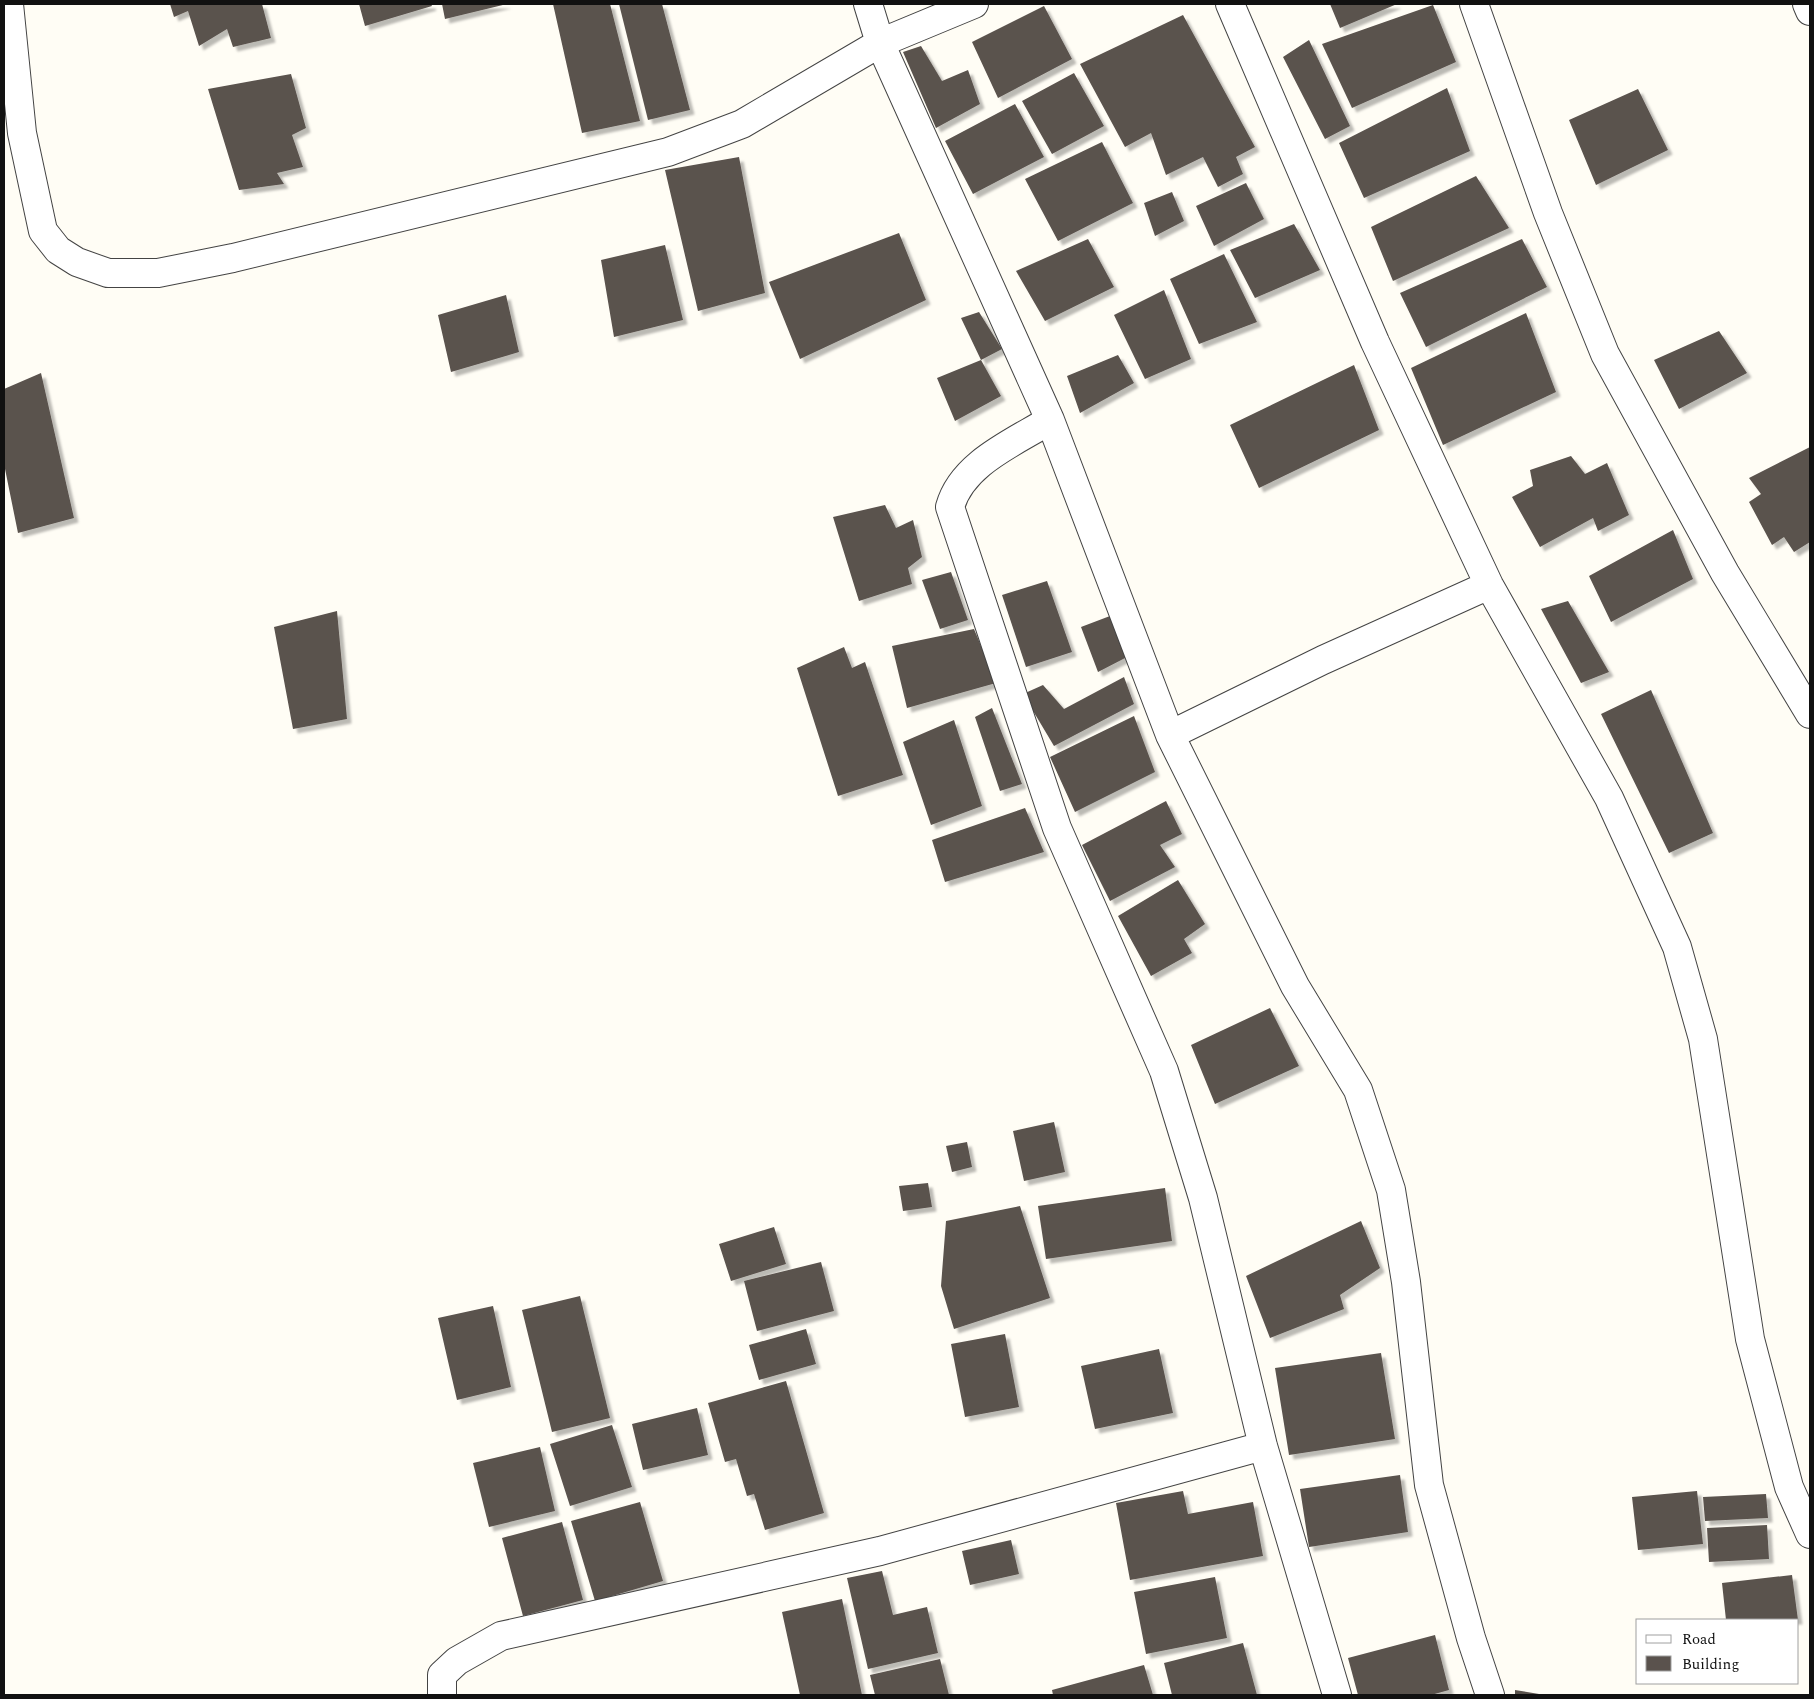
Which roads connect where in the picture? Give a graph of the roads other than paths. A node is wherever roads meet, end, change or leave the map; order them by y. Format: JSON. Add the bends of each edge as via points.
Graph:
{"nodes":[{"id":1,"x":9,"y":4,"type":"edge"},
{"id":2,"x":868,"y":4,"type":"edge"},
{"id":3,"x":974,"y":4,"type":"edge"},
{"id":4,"x":1230,"y":4,"type":"edge"},
{"id":5,"x":1474,"y":4,"type":"edge"},
{"id":6,"x":1806,"y":4,"type":"edge"},
{"id":7,"x":1810,"y":11,"type":"edge"},
{"id":8,"x":880,"y":43,"type":"junction"},
{"id":9,"x":1050,"y":420,"type":"junction"},
{"id":10,"x":1489,"y":585,"type":"junction"},
{"id":11,"x":1810,"y":714,"type":"edge"},
{"id":12,"x":1170,"y":735,"type":"junction"},
{"id":13,"x":1263,"y":1446,"type":"junction"},
{"id":14,"x":1800,"y":1484,"type":"edge"},
{"id":15,"x":1810,"y":1534,"type":"edge"},
{"id":16,"x":442,"y":1695,"type":"edge"},
{"id":17,"x":1337,"y":1695,"type":"edge"},
{"id":18,"x":1490,"y":1695,"type":"edge"}],
"edges":[{"from":1,"to":8,"type":"street","via":[[22,133],[43,230],[58,250],[77,262],[108,272],[158,273],[233,258],[668,152],[742,124]]},
{"from":2,"to":8,"type":"street"},
{"from":3,"to":8,"type":"street"},
{"from":4,"to":10,"type":"street","via":[[1375,342]]},
{"from":5,"to":11,"type":"street","via":[[1548,214],[1605,354],[1725,573]]},
{"from":6,"to":7,"type":"street"},
{"from":8,"to":9,"type":"street"},
{"from":9,"to":12,"type":"street"},
{"from":9,"to":13,"type":"street","via":[[990,457],[964,480],[950,507],[1057,828],[1164,1071],[1203,1198]]},
{"from":10,"to":12,"type":"street","via":[[1323,660]]},
{"from":10,"to":14,"type":"street","via":[[1609,798],[1677,947],[1703,1038],[1750,1339]]},
{"from":12,"to":18,"type":"street","via":[[1295,986],[1358,1090],[1391,1190],[1406,1282],[1429,1485]]},
{"from":13,"to":16,"type":"street","via":[[880,1551],[501,1636],[457,1661],[442,1675]]},
{"from":13,"to":17,"type":"street"},
{"from":14,"to":15,"type":"street"}]}
